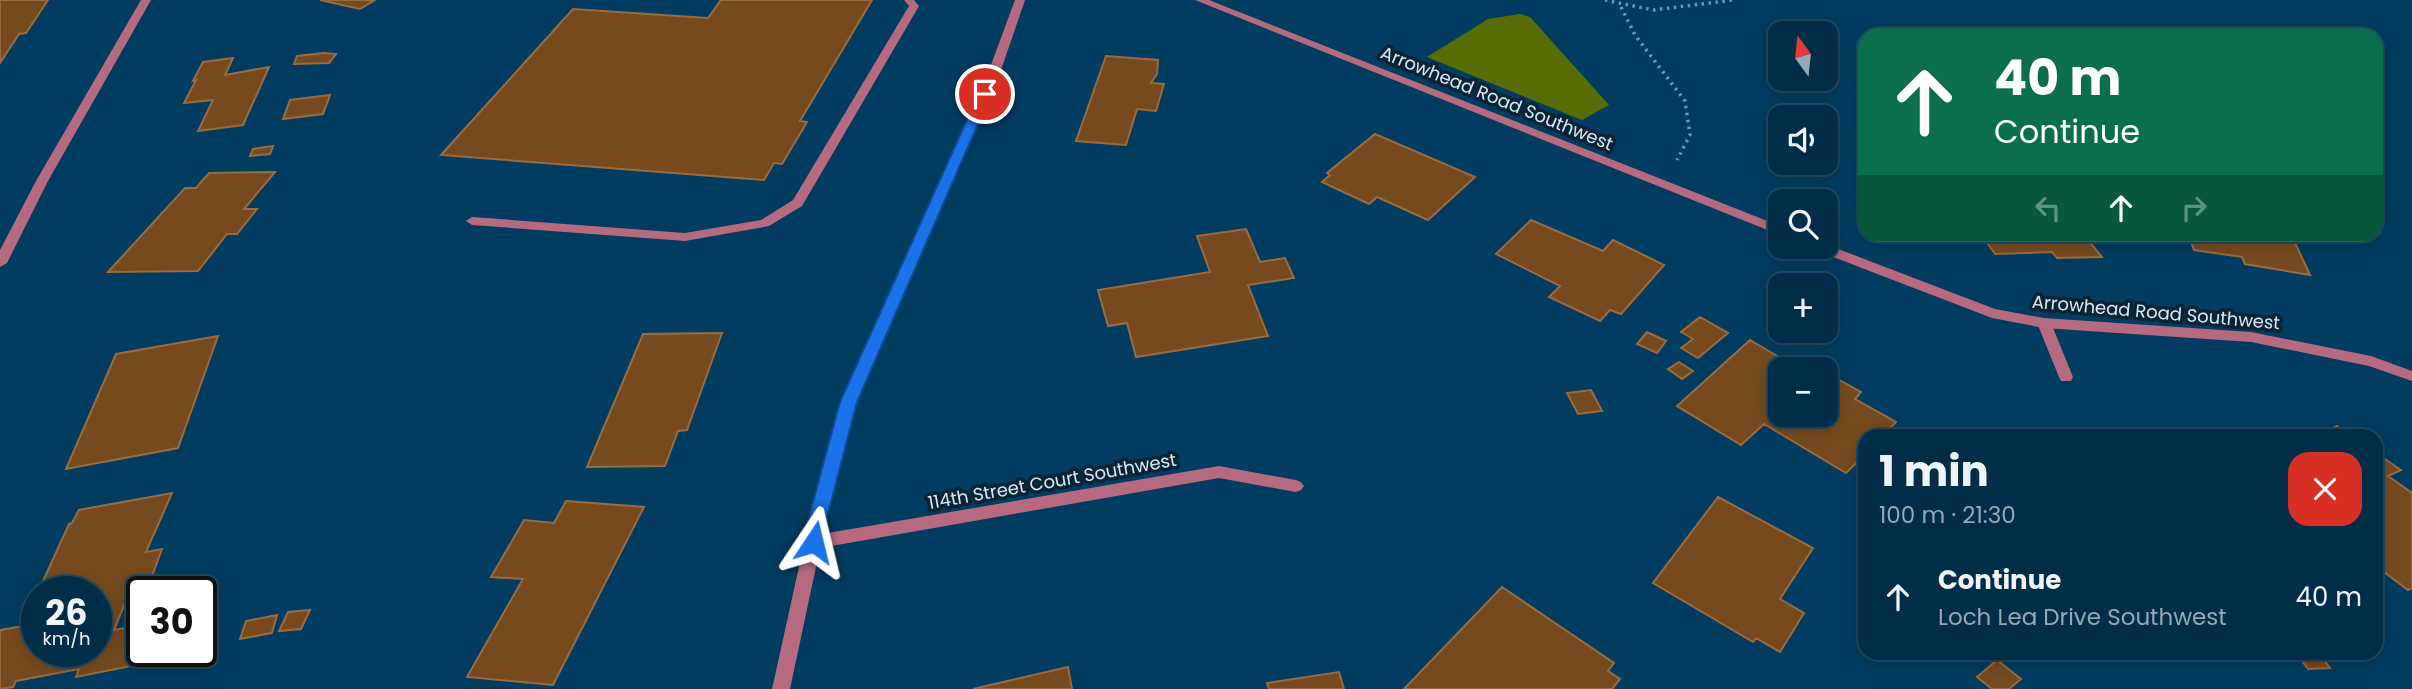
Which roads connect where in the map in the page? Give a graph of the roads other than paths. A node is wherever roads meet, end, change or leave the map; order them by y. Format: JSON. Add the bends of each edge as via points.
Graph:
{"nodes":[{"id":1,"x":146,"y":0,"type":"edge"},
{"id":2,"x":909,"y":0,"type":"edge"},
{"id":3,"x":1020,"y":0,"type":"edge"},
{"id":4,"x":1200,"y":0,"type":"edge"},
{"id":5,"x":472,"y":221,"type":"dead end"},
{"id":6,"x":1768,"y":226,"type":"edge"},
{"id":7,"x":1838,"y":254,"type":"edge"},
{"id":8,"x":0,"y":263,"type":"edge"},
{"id":9,"x":2043,"y":323,"type":"junction"},
{"id":10,"x":2412,"y":376,"type":"edge"},
{"id":11,"x":2066,"y":377,"type":"dead end"},
{"id":12,"x":1296,"y":486,"type":"dead end"},
{"id":13,"x":814,"y":542,"type":"junction"},
{"id":14,"x":781,"y":689,"type":"edge"}],
"edges":[{"from":1,"to":8,"type":"street"},
{"from":2,"to":5,"type":"street","via":[[914,6],[798,203],[765,223],[685,237]]},
{"from":3,"to":13,"type":"street","via":[[994,73],[848,402]]},
{"from":4,"to":6,"type":"street","name":"Arrowhead Road Southwest"},
{"from":7,"to":9,"type":"street","name":"Arrowhead Road Southwest","via":[[1961,302]]},
{"from":9,"to":10,"type":"street","name":"Arrowhead Road Southwest","via":[[2251,337],[2371,361]]},
{"from":9,"to":11,"type":"street"},
{"from":12,"to":13,"type":"street","name":"114th Street Court Southwest","via":[[1219,472]]},
{"from":13,"to":14,"type":"street"}]}
